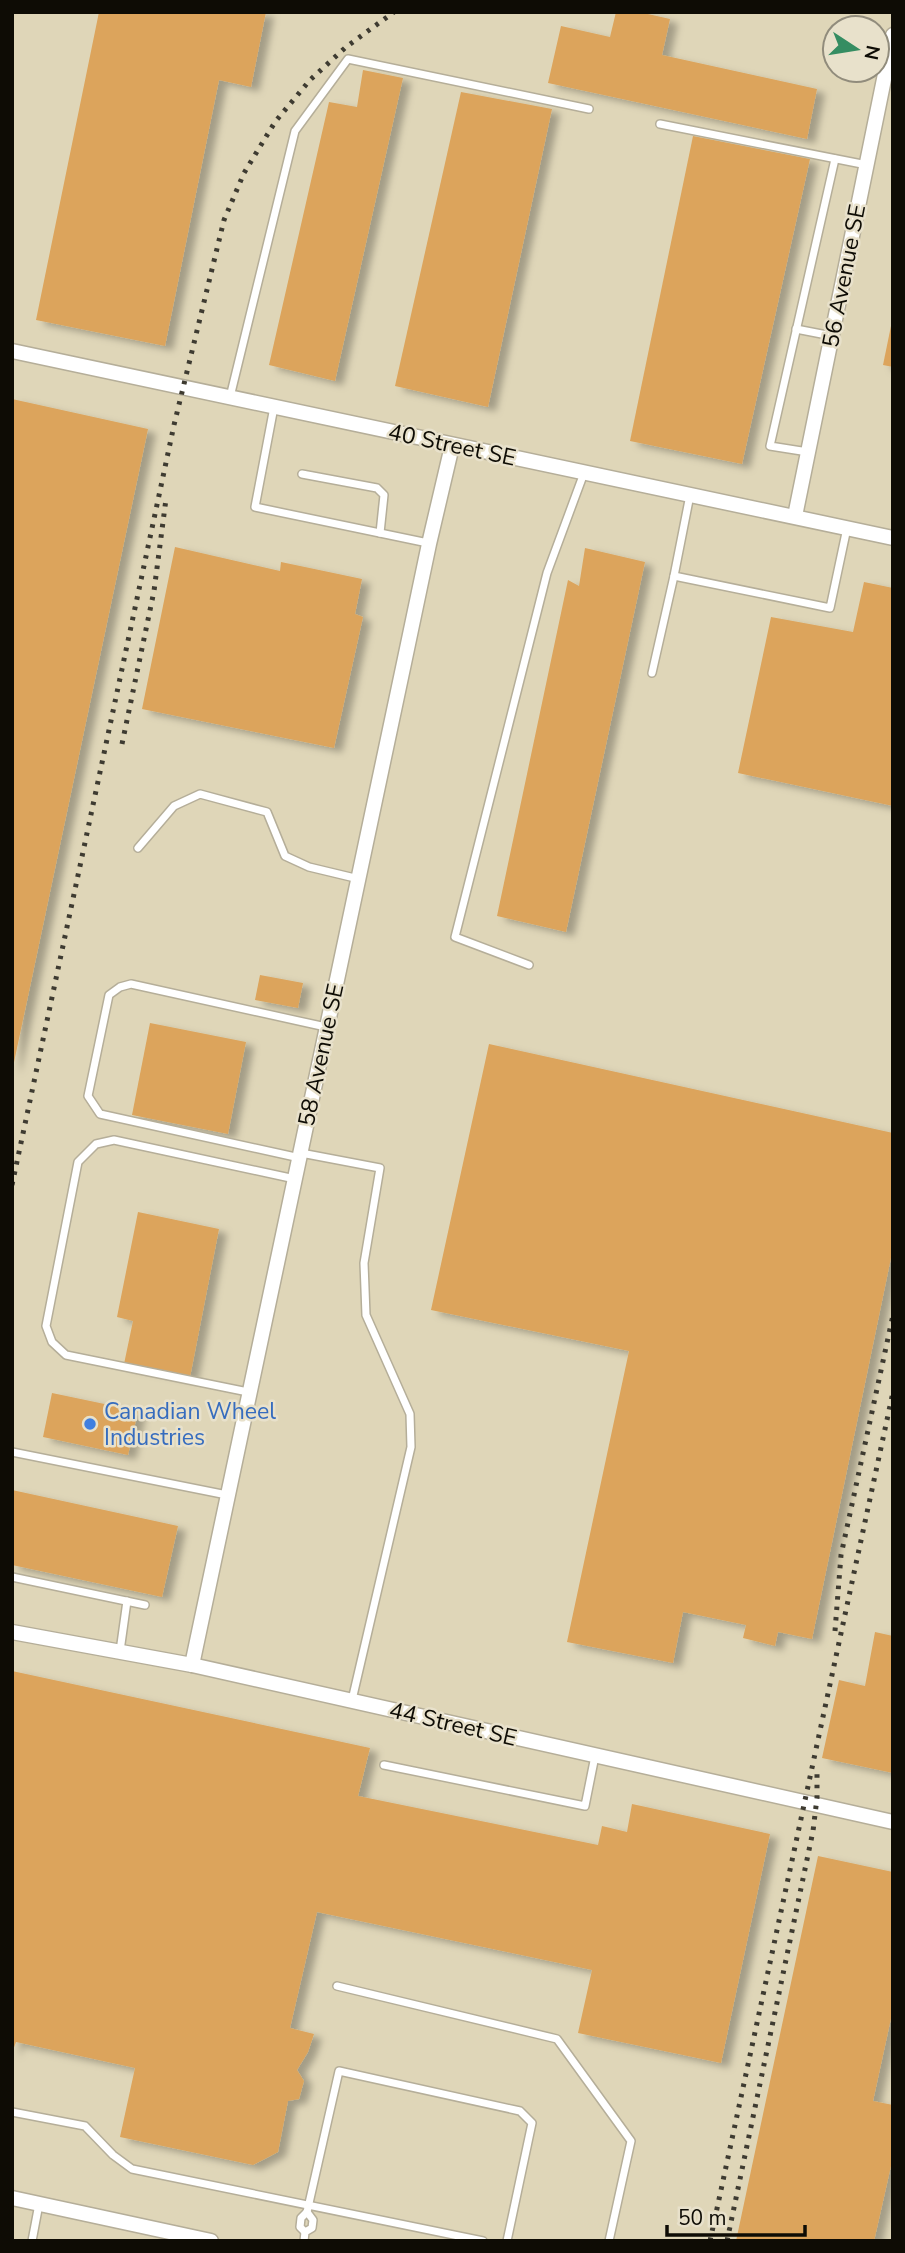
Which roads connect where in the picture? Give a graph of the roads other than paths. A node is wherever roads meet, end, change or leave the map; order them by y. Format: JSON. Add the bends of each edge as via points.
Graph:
{"nodes":[{"id":1,"x":893,"y":35,"type":"edge"},
{"id":2,"x":589,"y":109,"type":"dead end"},
{"id":3,"x":660,"y":124,"type":"dead end"},
{"id":4,"x":835,"y":159,"type":"junction"},
{"id":5,"x":867,"y":165,"type":"junction"},
{"id":6,"x":796,"y":329,"type":"junction"},
{"id":7,"x":832,"y":336,"type":"junction"},
{"id":8,"x":12,"y":351,"type":"edge"},
{"id":9,"x":230,"y":397,"type":"junction"},
{"id":10,"x":274,"y":407,"type":"junction"},
{"id":11,"x":452,"y":446,"type":"junction"},
{"id":12,"x":808,"y":452,"type":"junction"},
{"id":13,"x":584,"y":473,"type":"junction"},
{"id":14,"x":302,"y":474,"type":"dead end"},
{"id":15,"x":691,"y":495,"type":"junction"},
{"id":16,"x":795,"y":516,"type":"junction"},
{"id":17,"x":847,"y":528,"type":"junction"},
{"id":18,"x":380,"y":533,"type":"junction"},
{"id":19,"x":893,"y":538,"type":"edge"},
{"id":20,"x":429,"y":544,"type":"junction"},
{"id":21,"x":674,"y":576,"type":"junction"},
{"id":22,"x":652,"y":673,"type":"dead end"},
{"id":23,"x":138,"y":848,"type":"dead end"},
{"id":24,"x":359,"y":880,"type":"junction"},
{"id":25,"x":529,"y":965,"type":"dead end"},
{"id":26,"x":327,"y":1027,"type":"junction"},
{"id":27,"x":300,"y":1155,"type":"junction"},
{"id":28,"x":296,"y":1179,"type":"junction"},
{"id":29,"x":248,"y":1392,"type":"junction"},
{"id":30,"x":12,"y":1452,"type":"edge"},
{"id":31,"x":227,"y":1495,"type":"junction"},
{"id":32,"x":12,"y":1577,"type":"edge"},
{"id":33,"x":127,"y":1601,"type":"junction"},
{"id":34,"x":145,"y":1605,"type":"dead end"},
{"id":35,"x":12,"y":1632,"type":"edge"},
{"id":36,"x":120,"y":1652,"type":"junction"},
{"id":37,"x":192,"y":1665,"type":"junction"},
{"id":38,"x":352,"y":1701,"type":"junction"},
{"id":39,"x":594,"y":1756,"type":"junction"},
{"id":40,"x":384,"y":1765,"type":"dead end"},
{"id":41,"x":893,"y":1822,"type":"edge"},
{"id":42,"x":337,"y":1986,"type":"dead end"},
{"id":43,"x":12,"y":2112,"type":"edge"},
{"id":44,"x":12,"y":2198,"type":"edge"},
{"id":45,"x":39,"y":2204,"type":"junction"},
{"id":46,"x":307,"y":2208,"type":"junction"},
{"id":47,"x":304,"y":2236,"type":"edge"},
{"id":48,"x":32,"y":2241,"type":"edge"},
{"id":49,"x":211,"y":2241,"type":"edge"},
{"id":50,"x":483,"y":2241,"type":"edge"},
{"id":51,"x":507,"y":2241,"type":"edge"},
{"id":52,"x":609,"y":2241,"type":"edge"}],
"edges":[{"from":1,"to":5,"type":"street","name":"56 Avenue SE"},
{"from":2,"to":9,"type":"lane","via":[[348,59],[295,131]]},
{"from":3,"to":4,"type":"lane"},
{"from":4,"to":5,"type":"lane"},
{"from":4,"to":6,"type":"lane"},
{"from":5,"to":7,"type":"street","name":"56 Avenue SE"},
{"from":6,"to":7,"type":"lane"},
{"from":6,"to":12,"type":"lane","via":[[770,446]]},
{"from":7,"to":12,"type":"street","name":"56 Avenue SE"},
{"from":8,"to":9,"type":"street","name":"40 Street SE"},
{"from":9,"to":10,"type":"street","name":"40 Street SE"},
{"from":10,"to":11,"type":"street","name":"40 Street SE"},
{"from":10,"to":18,"type":"lane","via":[[255,507]]},
{"from":11,"to":13,"type":"street","name":"40 Street SE"},
{"from":11,"to":20,"type":"street","name":"58 Avenue SE"},
{"from":12,"to":16,"type":"street","name":"56 Avenue SE"},
{"from":13,"to":15,"type":"street","name":"40 Street SE"},
{"from":13,"to":25,"type":"lane","via":[[547,573],[456,937]]},
{"from":14,"to":18,"type":"lane","via":[[377,488],[384,495]]},
{"from":15,"to":16,"type":"street","name":"40 Street SE"},
{"from":15,"to":21,"type":"lane"},
{"from":16,"to":17,"type":"street","name":"40 Street SE"},
{"from":17,"to":19,"type":"street","name":"40 Street SE"},
{"from":17,"to":21,"type":"lane","via":[[830,608]]},
{"from":18,"to":20,"type":"lane"},
{"from":20,"to":24,"type":"street","name":"58 Avenue SE"},
{"from":21,"to":22,"type":"lane"},
{"from":23,"to":24,"type":"lane","via":[[174,806],[200,794],[267,812],[285,856]]},
{"from":24,"to":26,"type":"street","name":"58 Avenue SE"},
{"from":26,"to":27,"type":"street","name":"58 Avenue SE"},
{"from":26,"to":27,"type":"lane","via":[[131,984],[109,995],[88,1096],[100,1114]]},
{"from":27,"to":28,"type":"street","name":"58 Avenue SE"},
{"from":27,"to":38,"type":"lane","via":[[380,1168],[364,1263],[366,1315],[410,1414],[411,1447],[404,1485]]},
{"from":28,"to":29,"type":"street","name":"58 Avenue SE"},
{"from":28,"to":29,"type":"lane","via":[[114,1140],[96,1144],[78,1163],[46,1326],[52,1342],[66,1355]]},
{"from":29,"to":31,"type":"street","name":"58 Avenue SE"},
{"from":30,"to":31,"type":"lane"},
{"from":31,"to":37,"type":"street","name":"58 Avenue SE"},
{"from":32,"to":33,"type":"lane"},
{"from":33,"to":34,"type":"lane"},
{"from":33,"to":36,"type":"lane"},
{"from":35,"to":36,"type":"street","name":"44 Street SE"},
{"from":36,"to":37,"type":"street","name":"44 Street SE"},
{"from":37,"to":38,"type":"street","name":"44 Street SE"},
{"from":38,"to":39,"type":"street","name":"44 Street SE"},
{"from":39,"to":40,"type":"lane","via":[[584,1806]]},
{"from":39,"to":41,"type":"street","name":"44 Street SE"},
{"from":42,"to":52,"type":"lane","via":[[558,2039],[631,2141]]},
{"from":43,"to":46,"type":"lane","via":[[85,2126],[132,2169]]},
{"from":44,"to":45,"type":"street"},
{"from":45,"to":48,"type":"lane"},
{"from":45,"to":49,"type":"street"},
{"from":46,"to":47,"type":"lane","via":[[313,2220]]},
{"from":46,"to":50,"type":"lane"},
{"from":46,"to":51,"type":"lane","via":[[339,2071],[520,2111],[532,2123]]}]}
